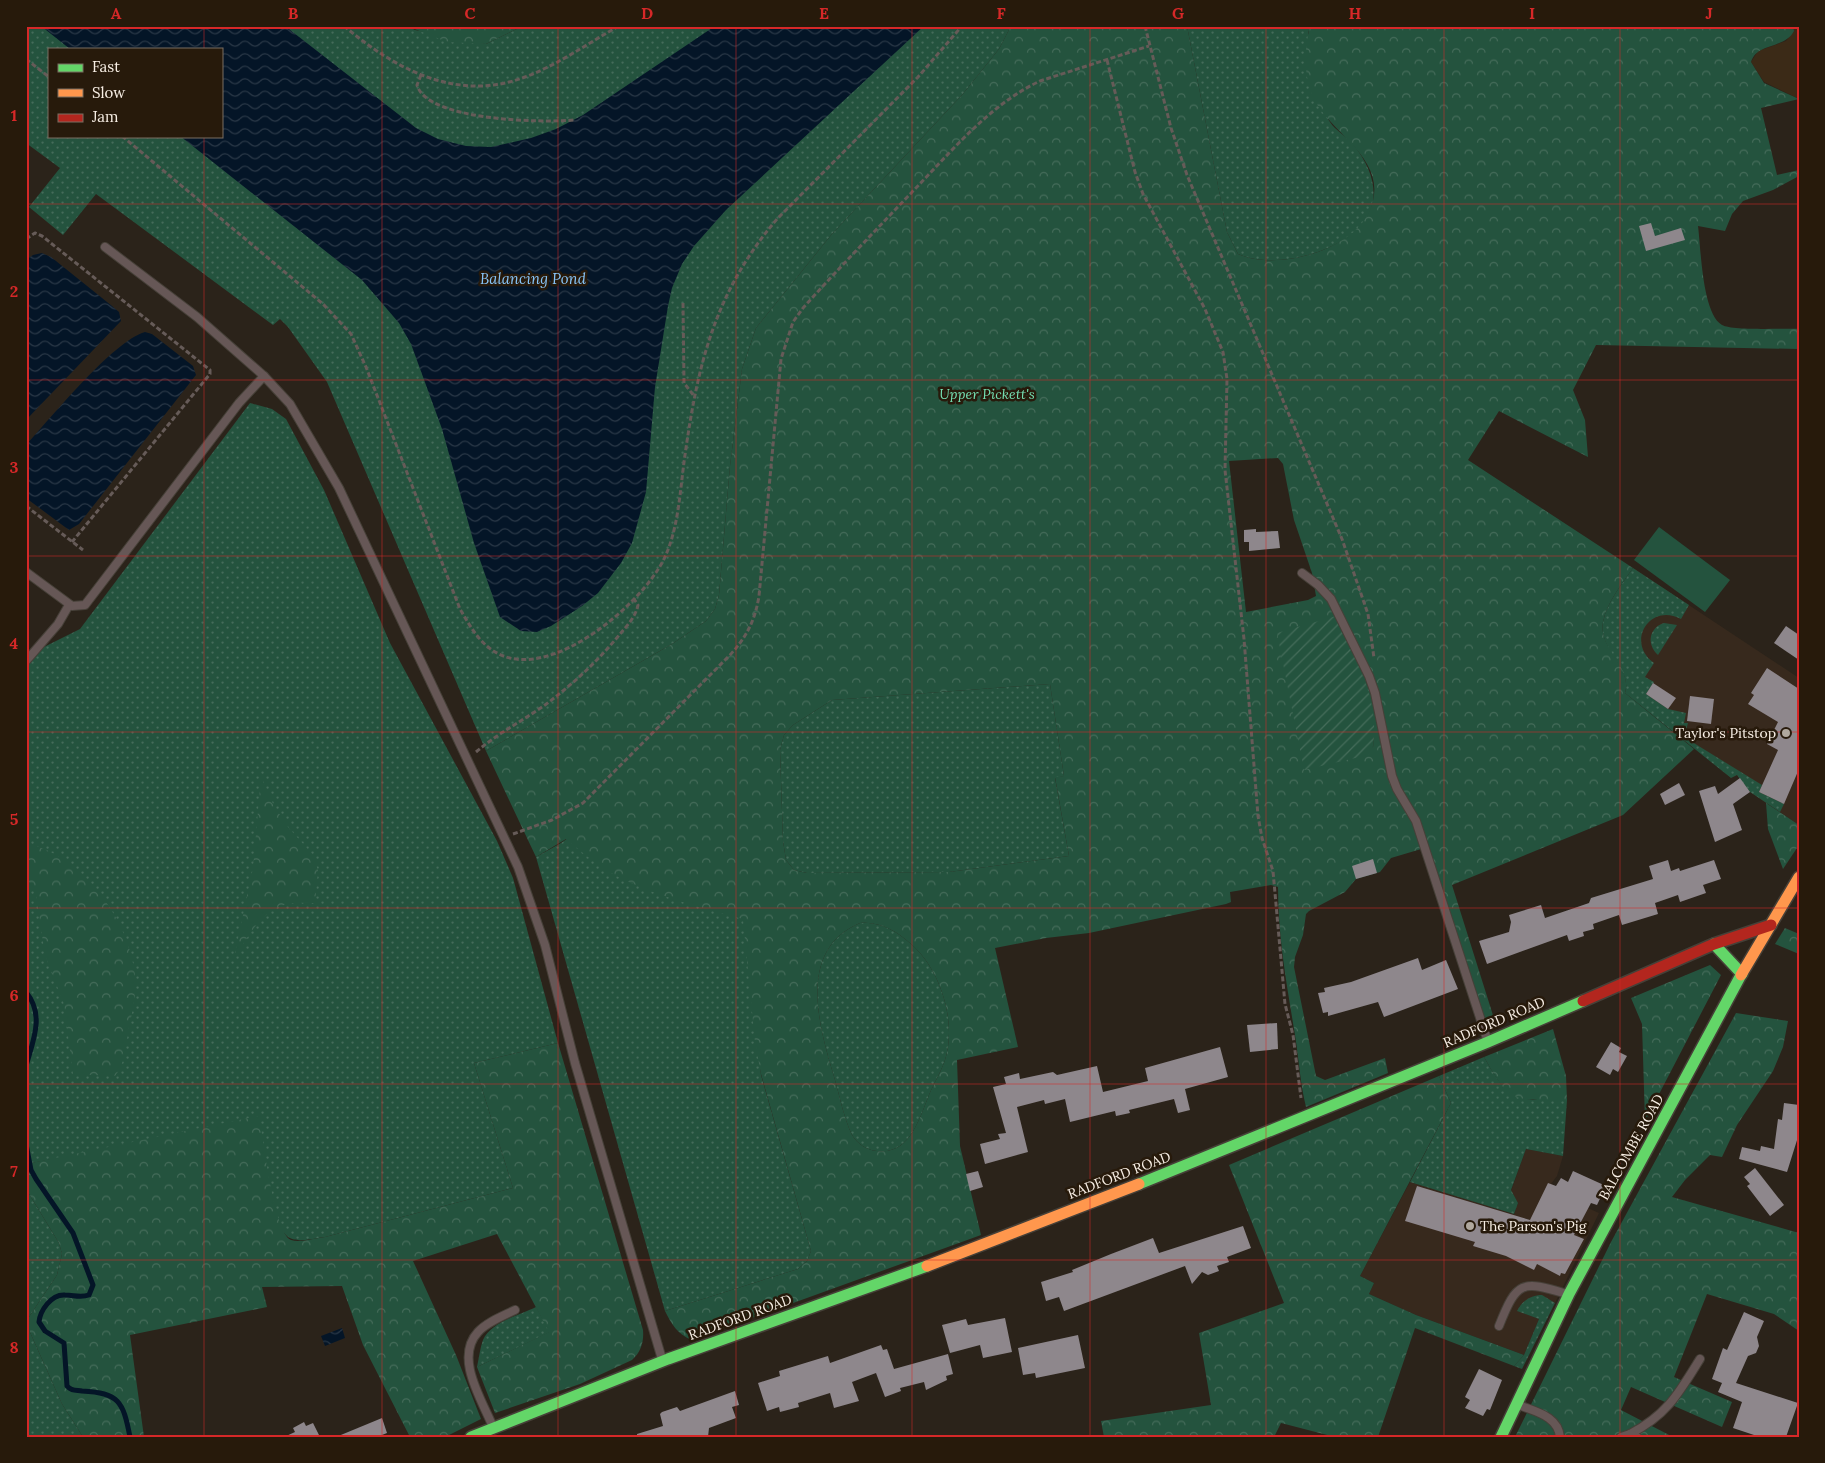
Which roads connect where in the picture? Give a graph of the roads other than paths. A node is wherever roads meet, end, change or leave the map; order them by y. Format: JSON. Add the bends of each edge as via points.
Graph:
{"nodes":[{"id":1,"x":105,"y":247,"type":"dead end"},
{"id":2,"x":264,"y":376,"type":"junction"},
{"id":3,"x":26,"y":572,"type":"edge"},
{"id":4,"x":1302,"y":574,"type":"dead end"},
{"id":5,"x":69,"y":604,"type":"junction"},
{"id":6,"x":26,"y":661,"type":"edge"},
{"id":7,"x":1799,"y":877,"type":"edge"},
{"id":8,"x":1771,"y":925,"type":"junction"},
{"id":9,"x":1714,"y":944,"type":"junction"},
{"id":10,"x":1742,"y":974,"type":"junction"},
{"id":11,"x":1488,"y":1042,"type":"junction"},
{"id":12,"x":1568,"y":1294,"type":"junction"},
{"id":13,"x":515,"y":1310,"type":"dead end"},
{"id":14,"x":1498,"y":1326,"type":"dead end"},
{"id":15,"x":1700,"y":1359,"type":"dead end"},
{"id":16,"x":663,"y":1361,"type":"junction"},
{"id":17,"x":1518,"y":1404,"type":"junction"},
{"id":18,"x":493,"y":1427,"type":"junction"},
{"id":19,"x":1634,"y":1435,"type":"edge"},
{"id":20,"x":471,"y":1437,"type":"edge"},
{"id":21,"x":1501,"y":1437,"type":"edge"},
{"id":22,"x":1560,"y":1437,"type":"edge"},
{"id":23,"x":1621,"y":1437,"type":"edge"}],
"edges":[{"from":1,"to":2,"type":"lane","via":[[197,317]]},
{"from":2,"to":5,"type":"lane","via":[[239,403],[89,601],[81,606]]},
{"from":2,"to":16,"type":"lane","via":[[290,404],[339,488],[506,837],[544,945],[575,1063]]},
{"from":3,"to":5,"type":"lane"},
{"from":4,"to":11,"type":"lane","via":[[1318,585],[1333,603],[1373,686],[1392,776],[1416,822]]},
{"from":5,"to":6,"type":"lane","via":[[58,624]]},
{"from":7,"to":8,"type":"street","name":"BALCOMBE ROAD"},
{"from":8,"to":9,"type":"street","name":"RADFORD ROAD"},
{"from":8,"to":10,"type":"street","name":"BALCOMBE ROAD"},
{"from":9,"to":10,"type":"street"},
{"from":9,"to":11,"type":"street","name":"RADFORD ROAD"},
{"from":10,"to":12,"type":"street","name":"BALCOMBE ROAD"},
{"from":11,"to":16,"type":"street","name":"RADFORD ROAD","via":[[996,1239]]},
{"from":12,"to":14,"type":"lane","via":[[1536,1285],[1520,1288],[1510,1299]]},
{"from":12,"to":17,"type":"street","name":"BALCOMBE ROAD"},
{"from":13,"to":18,"type":"lane","via":[[482,1329],[470,1348],[468,1361],[471,1373]]},
{"from":15,"to":19,"type":"lane","via":[[1670,1405]]},
{"from":16,"to":18,"type":"street","name":"RADFORD ROAD"},
{"from":17,"to":21,"type":"street","name":"BALCOMBE ROAD"},
{"from":17,"to":22,"type":"lane","via":[[1554,1421]]},
{"from":18,"to":20,"type":"street","name":"RADFORD ROAD"},
{"from":19,"to":23,"type":"lane"}]}
